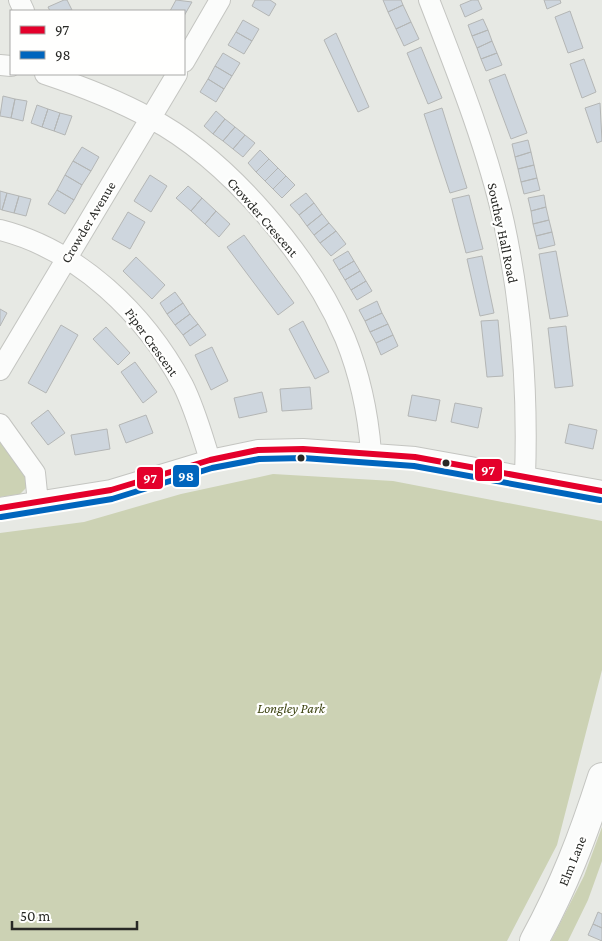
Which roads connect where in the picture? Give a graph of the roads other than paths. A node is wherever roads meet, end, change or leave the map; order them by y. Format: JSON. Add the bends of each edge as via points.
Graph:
{"nodes":[{"id":1,"x":220,"y":0,"type":"edge"},
{"id":2,"x":429,"y":0,"type":"edge"},
{"id":3,"x":185,"y":60,"type":"edge"},
{"id":4,"x":48,"y":75,"type":"edge"},
{"id":5,"x":176,"y":75,"type":"edge"},
{"id":6,"x":151,"y":118,"type":"junction"},
{"id":7,"x":0,"y":230,"type":"edge"},
{"id":8,"x":66,"y":258,"type":"junction"},
{"id":9,"x":0,"y":370,"type":"edge"},
{"id":10,"x":0,"y":424,"type":"edge"},
{"id":11,"x":371,"y":452,"type":"junction"},
{"id":12,"x":210,"y":460,"type":"junction"},
{"id":13,"x":525,"y":476,"type":"junction"},
{"id":14,"x":602,"y":491,"type":"edge"},
{"id":15,"x":38,"y":503,"type":"junction"},
{"id":16,"x":0,"y":508,"type":"edge"},
{"id":17,"x":602,"y":777,"type":"edge"},
{"id":18,"x":534,"y":941,"type":"edge"}],
"edges":[{"from":1,"to":3,"type":"street"},
{"from":2,"to":13,"type":"street","name":"Southey Hall Road","via":[[478,136],[504,223],[524,350]]},
{"from":4,"to":6,"type":"street","name":"Crowder Crescent","via":[[81,86]]},
{"from":5,"to":6,"type":"street","name":"Crowder Avenue"},
{"from":6,"to":8,"type":"street","name":"Crowder Avenue"},
{"from":6,"to":11,"type":"street","name":"Crowder Crescent","via":[[214,163],[277,230],[308,270],[345,338],[358,375],[368,419]]},
{"from":7,"to":8,"type":"street","name":"Piper Crescent","via":[[39,243]]},
{"from":8,"to":9,"type":"street","name":"Crowder Avenue"},
{"from":8,"to":12,"type":"street","name":"Piper Crescent","via":[[123,303],[149,334],[183,386]]},
{"from":10,"to":15,"type":"street","via":[[35,473]]},
{"from":11,"to":12,"type":"street","via":[[303,448],[258,450]]},
{"from":11,"to":13,"type":"street"},
{"from":12,"to":15,"type":"street","via":[[112,490]]},
{"from":13,"to":14,"type":"street"},
{"from":15,"to":16,"type":"street"},
{"from":17,"to":18,"type":"street","name":"Elm Lane","via":[[577,852]]}]}
